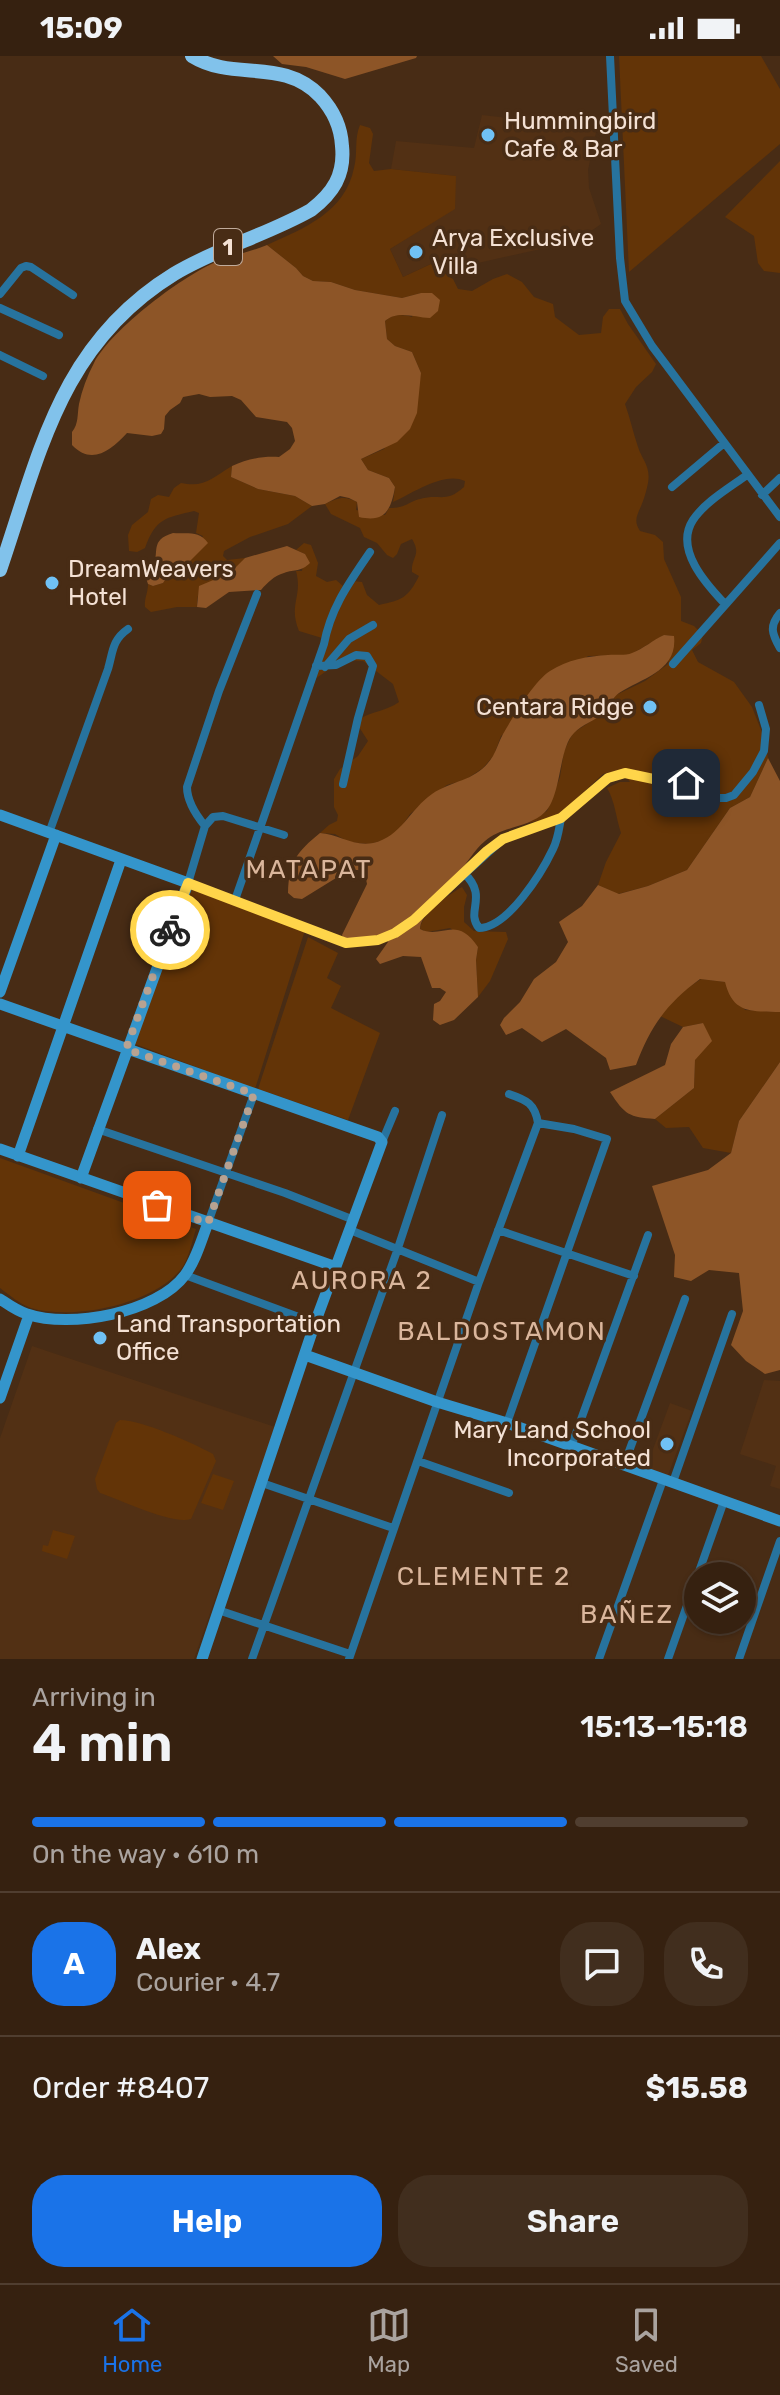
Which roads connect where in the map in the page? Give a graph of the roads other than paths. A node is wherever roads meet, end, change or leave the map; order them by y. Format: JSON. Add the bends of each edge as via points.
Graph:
{"nodes":[{"id":1,"x":192,"y":56,"type":"edge"},
{"id":2,"x":610,"y":56,"type":"edge"},
{"id":3,"x":0,"y":294,"type":"edge"},
{"id":4,"x":73,"y":295,"type":"dead end"},
{"id":5,"x":0,"y":308,"type":"edge"},
{"id":6,"x":59,"y":335,"type":"dead end"},
{"id":7,"x":0,"y":355,"type":"edge"},
{"id":8,"x":43,"y":376,"type":"dead end"},
{"id":9,"x":723,"y":444,"type":"junction"},
{"id":10,"x":747,"y":475,"type":"junction"},
{"id":11,"x":780,"y":478,"type":"edge"},
{"id":12,"x":672,"y":487,"type":"dead end"},
{"id":13,"x":762,"y":495,"type":"junction"},
{"id":14,"x":780,"y":517,"type":"edge"},
{"id":15,"x":780,"y":543,"type":"edge"},
{"id":16,"x":370,"y":552,"type":"dead end"},
{"id":17,"x":0,"y":570,"type":"edge"},
{"id":18,"x":257,"y":594,"type":"dead end"},
{"id":19,"x":725,"y":604,"type":"junction"},
{"id":20,"x":780,"y":613,"type":"edge"},
{"id":21,"x":373,"y":625,"type":"dead end"},
{"id":22,"x":128,"y":629,"type":"dead end"},
{"id":23,"x":780,"y":648,"type":"edge"},
{"id":24,"x":673,"y":664,"type":"dead end"},
{"id":25,"x":320,"y":666,"type":"junction"},
{"id":26,"x":759,"y":705,"type":"dead end"},
{"id":27,"x":343,"y":784,"type":"dead end"},
{"id":28,"x":0,"y":815,"type":"edge"},
{"id":29,"x":561,"y":818,"type":"junction"},
{"id":30,"x":205,"y":826,"type":"junction"},
{"id":31,"x":260,"y":829,"type":"junction"},
{"id":32,"x":53,"y":834,"type":"junction"},
{"id":33,"x":284,"y":835,"type":"dead end"},
{"id":34,"x":121,"y":860,"type":"junction"},
{"id":35,"x":464,"y":873,"type":"junction"},
{"id":36,"x":188,"y":883,"type":"junction"},
{"id":37,"x":235,"y":900,"type":"junction"},
{"id":38,"x":0,"y":992,"type":"edge"},
{"id":39,"x":0,"y":1004,"type":"edge"},
{"id":40,"x":62,"y":1026,"type":"junction"},
{"id":41,"x":126,"y":1049,"type":"junction"},
{"id":42,"x":254,"y":1094,"type":"junction"},
{"id":43,"x":509,"y":1094,"type":"dead end"},
{"id":44,"x":395,"y":1111,"type":"dead end"},
{"id":45,"x":442,"y":1115,"type":"dead end"},
{"id":46,"x":538,"y":1123,"type":"junction"},
{"id":47,"x":97,"y":1129,"type":"junction"},
{"id":48,"x":382,"y":1142,"type":"junction"},
{"id":49,"x":0,"y":1149,"type":"edge"},
{"id":50,"x":18,"y":1156,"type":"junction"},
{"id":51,"x":227,"y":1173,"type":"junction"},
{"id":52,"x":81,"y":1178,"type":"junction"},
{"id":53,"x":208,"y":1223,"type":"junction"},
{"id":54,"x":352,"y":1225,"type":"junction"},
{"id":55,"x":498,"y":1230,"type":"junction"},
{"id":56,"x":648,"y":1235,"type":"dead end"},
{"id":57,"x":397,"y":1251,"type":"junction"},
{"id":58,"x":567,"y":1255,"type":"junction"},
{"id":59,"x":336,"y":1267,"type":"junction"},
{"id":60,"x":185,"y":1275,"type":"junction"},
{"id":61,"x":634,"y":1276,"type":"junction"},
{"id":62,"x":479,"y":1282,"type":"junction"},
{"id":63,"x":0,"y":1299,"type":"edge"},
{"id":64,"x":685,"y":1299,"type":"dead end"},
{"id":65,"x":732,"y":1314,"type":"dead end"},
{"id":66,"x":29,"y":1315,"type":"junction"},
{"id":67,"x":315,"y":1323,"type":"junction"},
{"id":68,"x":305,"y":1355,"type":"junction"},
{"id":69,"x":353,"y":1372,"type":"junction"},
{"id":70,"x":0,"y":1398,"type":"edge"},
{"id":71,"x":437,"y":1402,"type":"junction"},
{"id":72,"x":507,"y":1423,"type":"junction"},
{"id":73,"x":571,"y":1447,"type":"junction"},
{"id":74,"x":418,"y":1461,"type":"junction"},
{"id":75,"x":624,"y":1465,"type":"junction"},
{"id":76,"x":668,"y":1481,"type":"junction"},
{"id":77,"x":262,"y":1483,"type":"junction"},
{"id":78,"x":509,"y":1493,"type":"dead end"},
{"id":79,"x":310,"y":1499,"type":"junction"},
{"id":80,"x":724,"y":1501,"type":"junction"},
{"id":81,"x":780,"y":1521,"type":"edge"},
{"id":82,"x":393,"y":1528,"type":"junction"},
{"id":83,"x":780,"y":1541,"type":"edge"},
{"id":84,"x":218,"y":1610,"type":"junction"},
{"id":85,"x":265,"y":1625,"type":"junction"},
{"id":86,"x":350,"y":1657,"type":"edge"},
{"id":87,"x":202,"y":1659,"type":"edge"},
{"id":88,"x":252,"y":1659,"type":"edge"},
{"id":89,"x":599,"y":1659,"type":"edge"},
{"id":90,"x":668,"y":1659,"type":"edge"},
{"id":91,"x":739,"y":1659,"type":"edge"}],
"edges":[{"from":1,"to":17,"type":"highway","number":"1","via":[[208,65],[280,73],[315,91],[339,127],[339,177],[311,210],[174,274],[103,333],[62,398]]},
{"from":2,"to":9,"type":"street","via":[[625,301]]},
{"from":3,"to":4,"type":"street","via":[[26,266]]},
{"from":5,"to":6,"type":"street"},
{"from":7,"to":8,"type":"street"},
{"from":9,"to":10,"type":"street"},
{"from":9,"to":12,"type":"street"},
{"from":10,"to":13,"type":"street"},
{"from":10,"to":19,"type":"street","via":[[703,509],[689,529],[697,570]]},
{"from":11,"to":13,"type":"street"},
{"from":13,"to":14,"type":"street"},
{"from":15,"to":19,"type":"street"},
{"from":16,"to":25,"type":"street","via":[[334,608]]},
{"from":18,"to":30,"type":"street","via":[[187,787]]},
{"from":19,"to":24,"type":"street"},
{"from":20,"to":23,"type":"street","via":[[772,624]]},
{"from":21,"to":25,"type":"street"},
{"from":22,"to":32,"type":"street","via":[[113,644]]},
{"from":25,"to":27,"type":"street","via":[[360,654],[373,666]]},
{"from":25,"to":31,"type":"street"},
{"from":26,"to":29,"type":"street","via":[[766,729],[764,751],[734,795],[715,798],[686,783],[625,773],[608,778]]},
{"from":28,"to":32,"type":"street"},
{"from":29,"to":35,"type":"street","via":[[503,839]]},
{"from":29,"to":35,"type":"street","via":[[553,849],[498,923],[486,928],[475,924],[477,895]]},
{"from":30,"to":31,"type":"street","via":[[223,816]]},
{"from":30,"to":36,"type":"street"},
{"from":31,"to":33,"type":"street"},
{"from":31,"to":37,"type":"street"},
{"from":32,"to":34,"type":"street"},
{"from":32,"to":38,"type":"street"},
{"from":34,"to":36,"type":"street"},
{"from":34,"to":40,"type":"street"},
{"from":35,"to":37,"type":"street","via":[[395,933],[359,943],[346,943]]},
{"from":36,"to":37,"type":"street"},
{"from":36,"to":41,"type":"street"},
{"from":39,"to":40,"type":"street"},
{"from":40,"to":41,"type":"street"},
{"from":40,"to":50,"type":"street"},
{"from":41,"to":42,"type":"street"},
{"from":41,"to":47,"type":"street"},
{"from":42,"to":48,"type":"street"},
{"from":42,"to":51,"type":"street"},
{"from":43,"to":46,"type":"street","via":[[530,1103]]},
{"from":44,"to":48,"type":"street"},
{"from":45,"to":57,"type":"street"},
{"from":46,"to":55,"type":"street"},
{"from":46,"to":58,"type":"street","via":[[607,1139]]},
{"from":47,"to":51,"type":"street"},
{"from":47,"to":52,"type":"street"},
{"from":48,"to":54,"type":"street"},
{"from":49,"to":50,"type":"street"},
{"from":50,"to":52,"type":"street"},
{"from":51,"to":53,"type":"street"},
{"from":51,"to":54,"type":"street"},
{"from":52,"to":53,"type":"street"},
{"from":53,"to":59,"type":"street"},
{"from":53,"to":60,"type":"street"},
{"from":54,"to":57,"type":"street"},
{"from":54,"to":59,"type":"street"},
{"from":55,"to":58,"type":"street"},
{"from":55,"to":62,"type":"street"},
{"from":56,"to":61,"type":"street"},
{"from":57,"to":62,"type":"street"},
{"from":57,"to":69,"type":"street"},
{"from":58,"to":61,"type":"street"},
{"from":58,"to":72,"type":"street"},
{"from":59,"to":67,"type":"street"},
{"from":60,"to":66,"type":"street","via":[[163,1295],[128,1310],[70,1319]]},
{"from":60,"to":67,"type":"street"},
{"from":61,"to":73,"type":"street"},
{"from":62,"to":71,"type":"street"},
{"from":63,"to":66,"type":"street"},
{"from":64,"to":75,"type":"street"},
{"from":65,"to":76,"type":"street"},
{"from":66,"to":70,"type":"street"},
{"from":67,"to":68,"type":"street"},
{"from":68,"to":69,"type":"street"},
{"from":68,"to":77,"type":"street"},
{"from":69,"to":71,"type":"street"},
{"from":69,"to":79,"type":"street"},
{"from":71,"to":72,"type":"street"},
{"from":71,"to":74,"type":"street"},
{"from":72,"to":73,"type":"street"},
{"from":73,"to":75,"type":"street"},
{"from":74,"to":78,"type":"street"},
{"from":74,"to":82,"type":"street"},
{"from":75,"to":76,"type":"street"},
{"from":76,"to":80,"type":"street"},
{"from":76,"to":89,"type":"street"},
{"from":77,"to":79,"type":"street"},
{"from":77,"to":84,"type":"street"},
{"from":79,"to":82,"type":"street"},
{"from":79,"to":85,"type":"street"},
{"from":80,"to":81,"type":"street"},
{"from":80,"to":90,"type":"street"},
{"from":82,"to":86,"type":"street"},
{"from":83,"to":91,"type":"street"},
{"from":84,"to":85,"type":"street"},
{"from":84,"to":87,"type":"street"},
{"from":85,"to":86,"type":"street"},
{"from":85,"to":88,"type":"street"}]}
